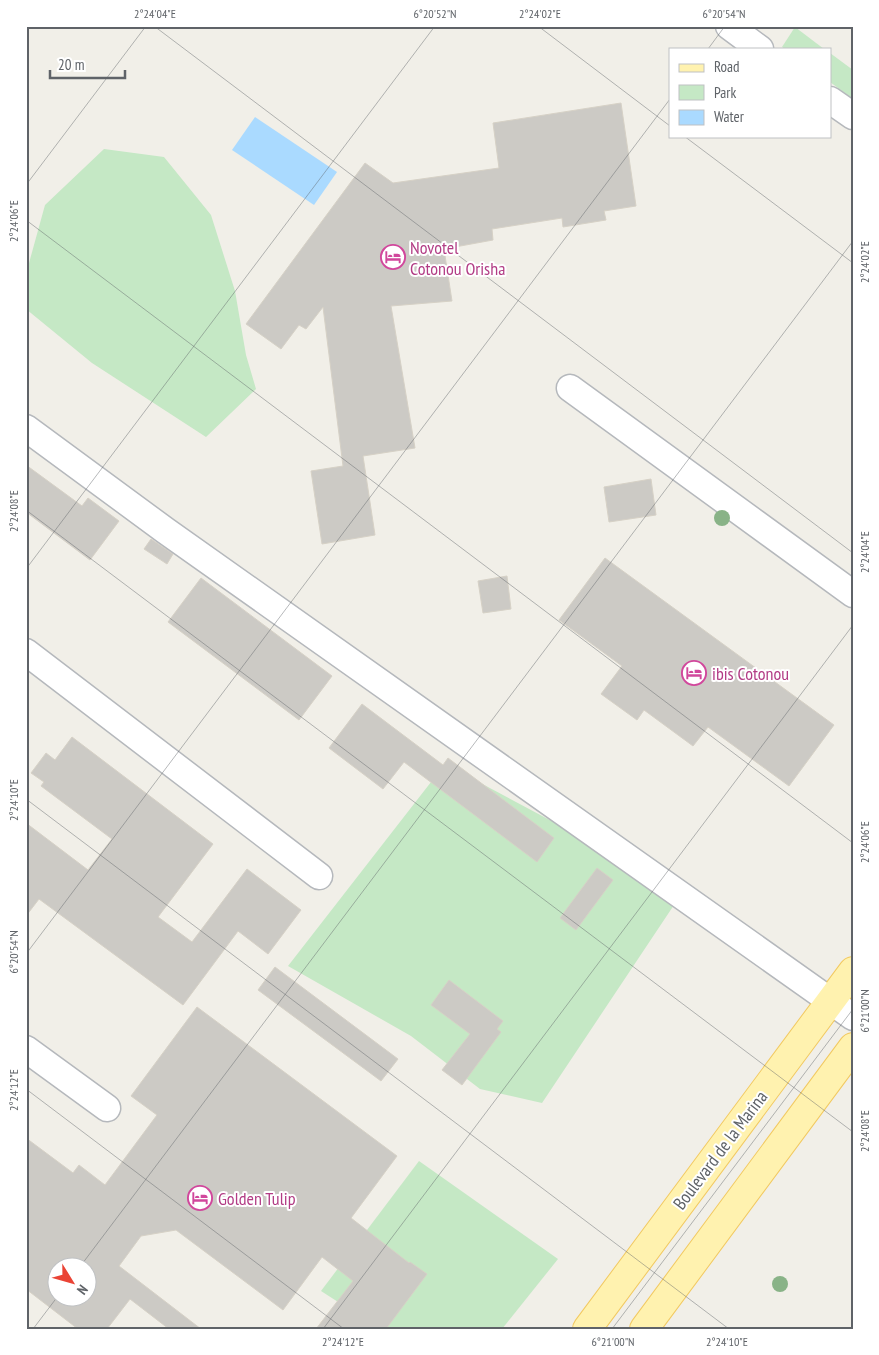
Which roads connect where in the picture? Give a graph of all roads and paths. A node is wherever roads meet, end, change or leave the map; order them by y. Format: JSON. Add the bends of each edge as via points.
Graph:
{"nodes":[{"id":1,"x":730,"y":26,"type":"edge"},
{"id":2,"x":759,"y":48,"type":"edge"},
{"id":3,"x":832,"y":101,"type":"edge"},
{"id":4,"x":853,"y":116,"type":"edge"},
{"id":5,"x":570,"y":388,"type":"dead end"},
{"id":6,"x":26,"y":428,"type":"edge"},
{"id":7,"x":853,"y":594,"type":"edge"},
{"id":8,"x":26,"y":652,"type":"edge"},
{"id":9,"x":319,"y":876,"type":"dead end"},
{"id":10,"x":853,"y":971,"type":"edge"},
{"id":11,"x":831,"y":1001,"type":"junction"},
{"id":12,"x":853,"y":1017,"type":"edge"},
{"id":13,"x":853,"y":1046,"type":"edge"},
{"id":14,"x":26,"y":1049,"type":"edge"},
{"id":15,"x":107,"y":1108,"type":"dead end"},
{"id":16,"x":587,"y":1329,"type":"edge"},
{"id":17,"x":644,"y":1329,"type":"edge"}],
"edges":[{"from":1,"to":2,"type":"street"},
{"from":3,"to":4,"type":"street"},
{"from":5,"to":7,"type":"street"},
{"from":6,"to":11,"type":"street"},
{"from":8,"to":9,"type":"street"},
{"from":10,"to":11,"type":"main road","name":"Boulevard de la Marina"},
{"from":11,"to":12,"type":"street"},
{"from":11,"to":16,"type":"main road","name":"Boulevard de la Marina"},
{"from":13,"to":17,"type":"main road"},
{"from":14,"to":15,"type":"street"}]}
